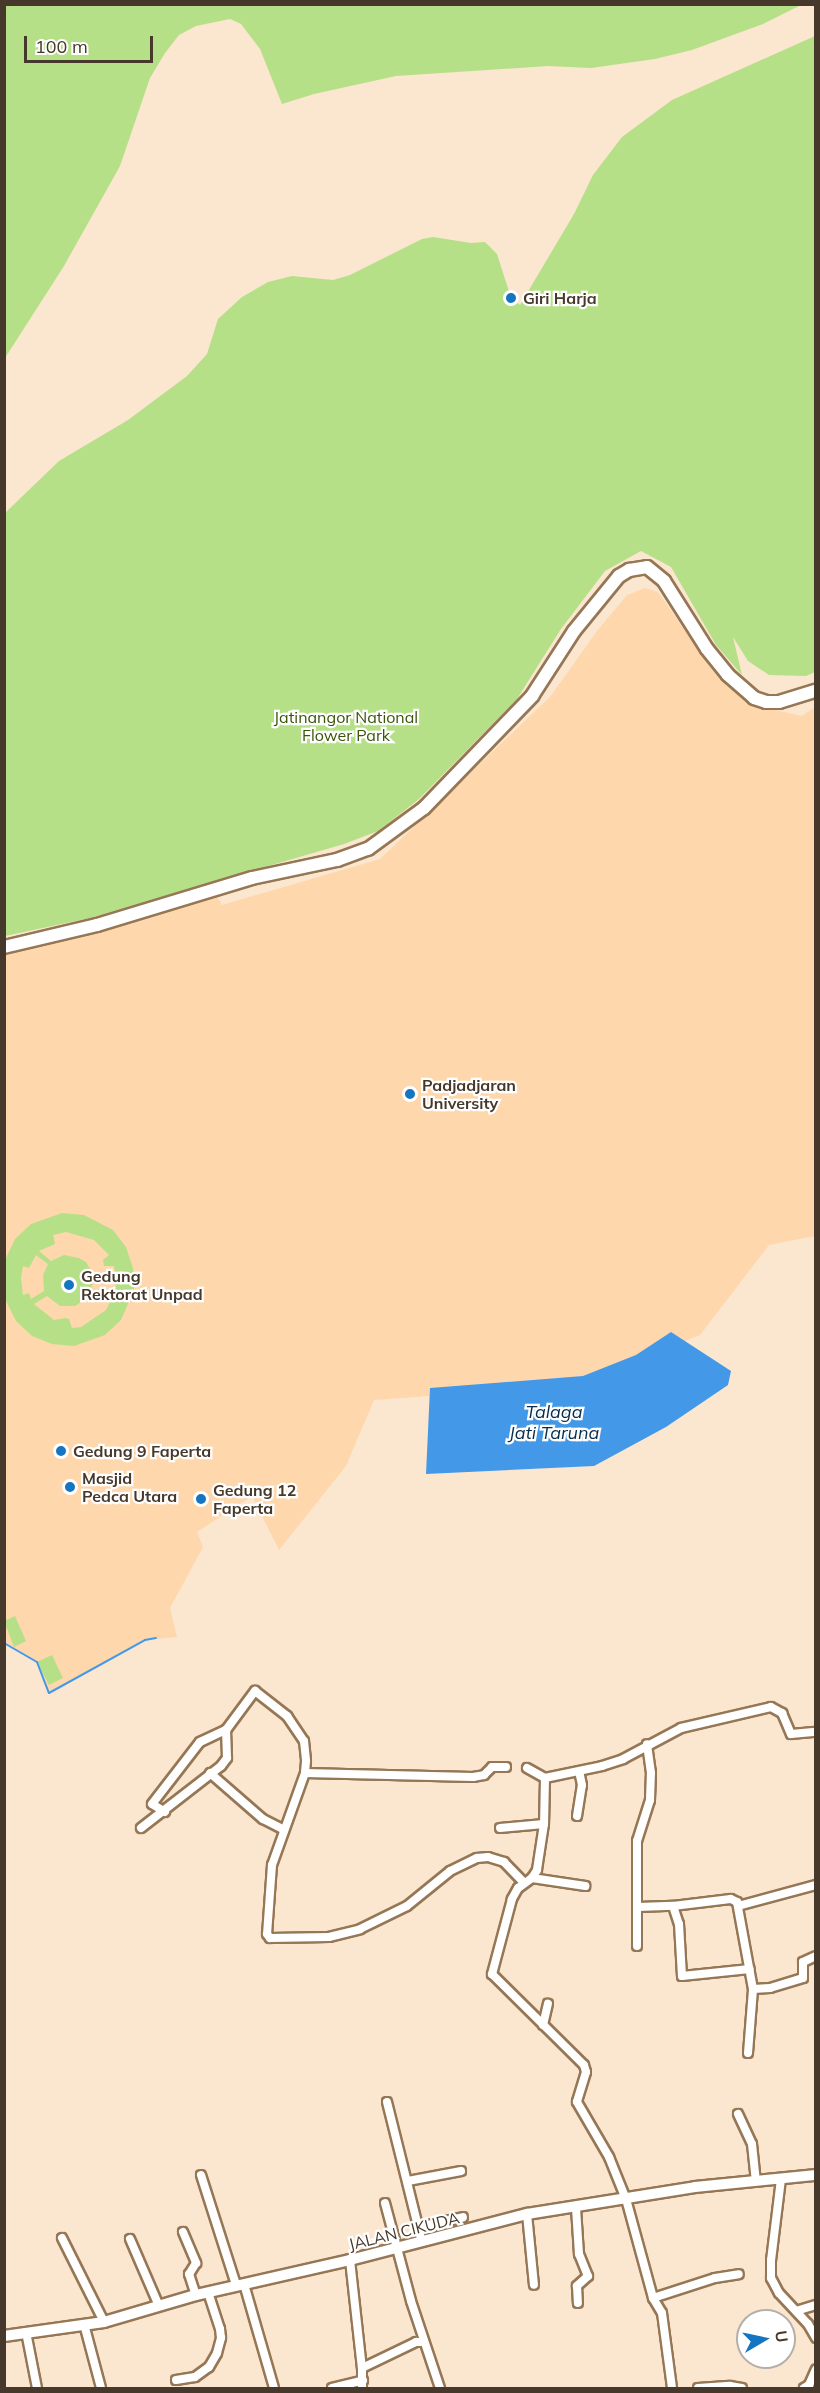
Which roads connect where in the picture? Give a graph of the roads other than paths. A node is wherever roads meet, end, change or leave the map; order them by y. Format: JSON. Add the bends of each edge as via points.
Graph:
{"nodes":[{"id":1,"x":816,"y":691,"type":"edge"},
{"id":2,"x":4,"y":947,"type":"edge"},
{"id":3,"x":226,"y":1730,"type":"junction"},
{"id":4,"x":816,"y":1732,"type":"edge"},
{"id":5,"x":647,"y":1744,"type":"junction"},
{"id":6,"x":506,"y":1767,"type":"dead end"},
{"id":7,"x":527,"y":1768,"type":"dead end"},
{"id":8,"x":579,"y":1771,"type":"junction"},
{"id":9,"x":210,"y":1773,"type":"junction"},
{"id":10,"x":305,"y":1773,"type":"junction"},
{"id":11,"x":545,"y":1778,"type":"junction"},
{"id":12,"x":165,"y":1812,"type":"junction"},
{"id":13,"x":577,"y":1816,"type":"dead end"},
{"id":14,"x":544,"y":1824,"type":"junction"},
{"id":15,"x":141,"y":1828,"type":"dead end"},
{"id":16,"x":500,"y":1828,"type":"dead end"},
{"id":17,"x":283,"y":1829,"type":"junction"},
{"id":18,"x":532,"y":1878,"type":"junction"},
{"id":19,"x":523,"y":1882,"type":"junction"},
{"id":20,"x":816,"y":1885,"type":"edge"},
{"id":21,"x":585,"y":1886,"type":"dead end"},
{"id":22,"x":673,"y":1906,"type":"junction"},
{"id":23,"x":738,"y":1906,"type":"junction"},
{"id":24,"x":638,"y":1907,"type":"junction"},
{"id":25,"x":637,"y":1946,"type":"dead end"},
{"id":26,"x":816,"y":1956,"type":"edge"},
{"id":27,"x":750,"y":1969,"type":"junction"},
{"id":28,"x":753,"y":1989,"type":"junction"},
{"id":29,"x":548,"y":2004,"type":"dead end"},
{"id":30,"x":543,"y":2025,"type":"junction"},
{"id":31,"x":748,"y":2053,"type":"dead end"},
{"id":32,"x":387,"y":2102,"type":"dead end"},
{"id":33,"x":738,"y":2114,"type":"dead end"},
{"id":34,"x":460,"y":2171,"type":"dead end"},
{"id":35,"x":201,"y":2175,"type":"dead end"},
{"id":36,"x":816,"y":2175,"type":"edge"},
{"id":37,"x":781,"y":2179,"type":"junction"},
{"id":38,"x":408,"y":2181,"type":"junction"},
{"id":39,"x":756,"y":2181,"type":"junction"},
{"id":40,"x":626,"y":2199,"type":"junction"},
{"id":41,"x":385,"y":2203,"type":"dead end"},
{"id":42,"x":576,"y":2208,"type":"junction"},
{"id":43,"x":527,"y":2214,"type":"junction"},
{"id":44,"x":463,"y":2217,"type":"dead end"},
{"id":45,"x":418,"y":2228,"type":"junction"},
{"id":46,"x":183,"y":2232,"type":"dead end"},
{"id":47,"x":62,"y":2238,"type":"dead end"},
{"id":48,"x":130,"y":2239,"type":"dead end"},
{"id":49,"x":422,"y":2242,"type":"junction"},
{"id":50,"x":397,"y":2248,"type":"junction"},
{"id":51,"x":350,"y":2260,"type":"junction"},
{"id":52,"x":739,"y":2274,"type":"dead end"},
{"id":53,"x":240,"y":2285,"type":"junction"},
{"id":54,"x":534,"y":2285,"type":"dead end"},
{"id":55,"x":208,"y":2292,"type":"junction"},
{"id":56,"x":196,"y":2295,"type":"junction"},
{"id":57,"x":653,"y":2298,"type":"junction"},
{"id":58,"x":578,"y":2303,"type":"dead end"},
{"id":59,"x":816,"y":2305,"type":"edge"},
{"id":60,"x":159,"y":2306,"type":"junction"},
{"id":61,"x":794,"y":2309,"type":"edge"},
{"id":62,"x":796,"y":2311,"type":"joint"},
{"id":63,"x":104,"y":2322,"type":"junction"},
{"id":64,"x":84,"y":2324,"type":"junction"},
{"id":65,"x":26,"y":2332,"type":"junction"},
{"id":66,"x":4,"y":2336,"type":"edge"},
{"id":67,"x":816,"y":2338,"type":"edge"},
{"id":68,"x":424,"y":2342,"type":"junction"},
{"id":69,"x":362,"y":2368,"type":"junction"},
{"id":70,"x":816,"y":2369,"type":"edge"},
{"id":71,"x":177,"y":2380,"type":"dead end"},
{"id":72,"x":362,"y":2384,"type":"edge"},
{"id":73,"x":37,"y":2388,"type":"edge"},
{"id":74,"x":101,"y":2388,"type":"edge"},
{"id":75,"x":274,"y":2388,"type":"edge"},
{"id":76,"x":332,"y":2388,"type":"edge"},
{"id":77,"x":441,"y":2388,"type":"edge"},
{"id":78,"x":672,"y":2388,"type":"edge"},
{"id":79,"x":698,"y":2388,"type":"edge"},
{"id":80,"x":742,"y":2388,"type":"edge"},
{"id":81,"x":804,"y":2388,"type":"edge"}],
"edges":[{"from":1,"to":2,"type":"main road","via":[[779,702],[754,698],[707,650],[664,581],[647,567],[629,570],[619,576],[574,631],[532,696],[424,808],[368,849]]},
{"from":3,"to":9,"type":"street","via":[[227,1758]]},
{"from":3,"to":10,"type":"street","via":[[255,1691],[287,1716],[304,1741]]},
{"from":3,"to":12,"type":"street","via":[[200,1742],[152,1804]]},
{"from":4,"to":5,"type":"street","via":[[791,1734],[782,1713],[771,1707],[688,1725]]},
{"from":5,"to":8,"type":"street","via":[[623,1759]]},
{"from":5,"to":24,"type":"street","via":[[650,1800],[637,1841]]},
{"from":6,"to":10,"type":"street","via":[[492,1767],[484,1775],[473,1777]]},
{"from":7,"to":11,"type":"street"},
{"from":8,"to":11,"type":"street"},
{"from":8,"to":13,"type":"street","via":[[582,1785]]},
{"from":9,"to":12,"type":"street"},
{"from":9,"to":17,"type":"street","via":[[263,1819]]},
{"from":10,"to":17,"type":"street"},
{"from":11,"to":14,"type":"street"},
{"from":12,"to":15,"type":"street"},
{"from":14,"to":16,"type":"street"},
{"from":14,"to":18,"type":"street","via":[[537,1870]]},
{"from":17,"to":19,"type":"street","via":[[272,1865],[267,1934],[272,1939],[329,1937],[360,1929],[407,1906],[450,1871],[477,1858],[504,1862]]},
{"from":18,"to":19,"type":"street"},
{"from":18,"to":21,"type":"street"},
{"from":19,"to":30,"type":"street","via":[[507,1912],[492,1974]]},
{"from":20,"to":23,"type":"street"},
{"from":22,"to":23,"type":"street","via":[[731,1899]]},
{"from":22,"to":24,"type":"street"},
{"from":22,"to":27,"type":"street","via":[[679,1924],[682,1976]]},
{"from":23,"to":27,"type":"street"},
{"from":24,"to":25,"type":"street"},
{"from":26,"to":28,"type":"street","via":[[803,1962],[803,1978]]},
{"from":27,"to":28,"type":"street"},
{"from":28,"to":31,"type":"street"},
{"from":29,"to":30,"type":"street"},
{"from":30,"to":40,"type":"street","via":[[584,2065],[586,2072],[576,2102],[609,2157]]},
{"from":32,"to":38,"type":"street"},
{"from":33,"to":39,"type":"street","via":[[752,2144]]},
{"from":34,"to":38,"type":"street"},
{"from":35,"to":53,"type":"street"},
{"from":36,"to":37,"type":"street","name":"JALAN CIKUDA"},
{"from":37,"to":39,"type":"street","name":"JALAN CIKUDA"},
{"from":37,"to":61,"type":"street","via":[[771,2278]]},
{"from":38,"to":45,"type":"street"},
{"from":39,"to":40,"type":"street","name":"JALAN CIKUDA"},
{"from":40,"to":42,"type":"street","name":"JALAN CIKUDA"},
{"from":40,"to":57,"type":"street"},
{"from":41,"to":50,"type":"street"},
{"from":42,"to":43,"type":"street","name":"JALAN CIKUDA"},
{"from":42,"to":58,"type":"street","via":[[579,2254],[588,2276],[577,2286]]},
{"from":43,"to":49,"type":"street","name":"JALAN CIKUDA"},
{"from":43,"to":54,"type":"street"},
{"from":44,"to":45,"type":"street"},
{"from":45,"to":49,"type":"street"},
{"from":46,"to":56,"type":"street","via":[[196,2263],[189,2274]]},
{"from":47,"to":63,"type":"street"},
{"from":48,"to":60,"type":"street"},
{"from":49,"to":50,"type":"street","name":"JALAN CIKUDA"},
{"from":50,"to":51,"type":"street","name":"JALAN CIKUDA"},
{"from":50,"to":68,"type":"street"},
{"from":51,"to":53,"type":"street","name":"JALAN CIKUDA"},
{"from":51,"to":69,"type":"street"},
{"from":52,"to":57,"type":"street"},
{"from":53,"to":55,"type":"street","name":"JALAN CIKUDA"},
{"from":53,"to":75,"type":"street"},
{"from":55,"to":56,"type":"street","name":"JALAN CIKUDA"},
{"from":55,"to":71,"type":"street","via":[[220,2329],[217,2353],[209,2367],[195,2377]]},
{"from":56,"to":60,"type":"street","name":"JALAN CIKUDA"},
{"from":57,"to":78,"type":"street","via":[[662,2313]]},
{"from":59,"to":62,"type":"street"},
{"from":60,"to":63,"type":"street","name":"JALAN CIKUDA"},
{"from":62,"to":67,"type":"street"},
{"from":63,"to":64,"type":"street","name":"JALAN CIKUDA"},
{"from":64,"to":65,"type":"street","name":"JALAN CIKUDA"},
{"from":64,"to":74,"type":"street"},
{"from":65,"to":66,"type":"street","name":"JALAN CIKUDA"},
{"from":65,"to":73,"type":"street"},
{"from":68,"to":69,"type":"street","via":[[416,2342]]},
{"from":68,"to":77,"type":"street"},
{"from":69,"to":72,"type":"street"},
{"from":70,"to":81,"type":"street"},
{"from":72,"to":76,"type":"street"},
{"from":79,"to":80,"type":"street"}]}
